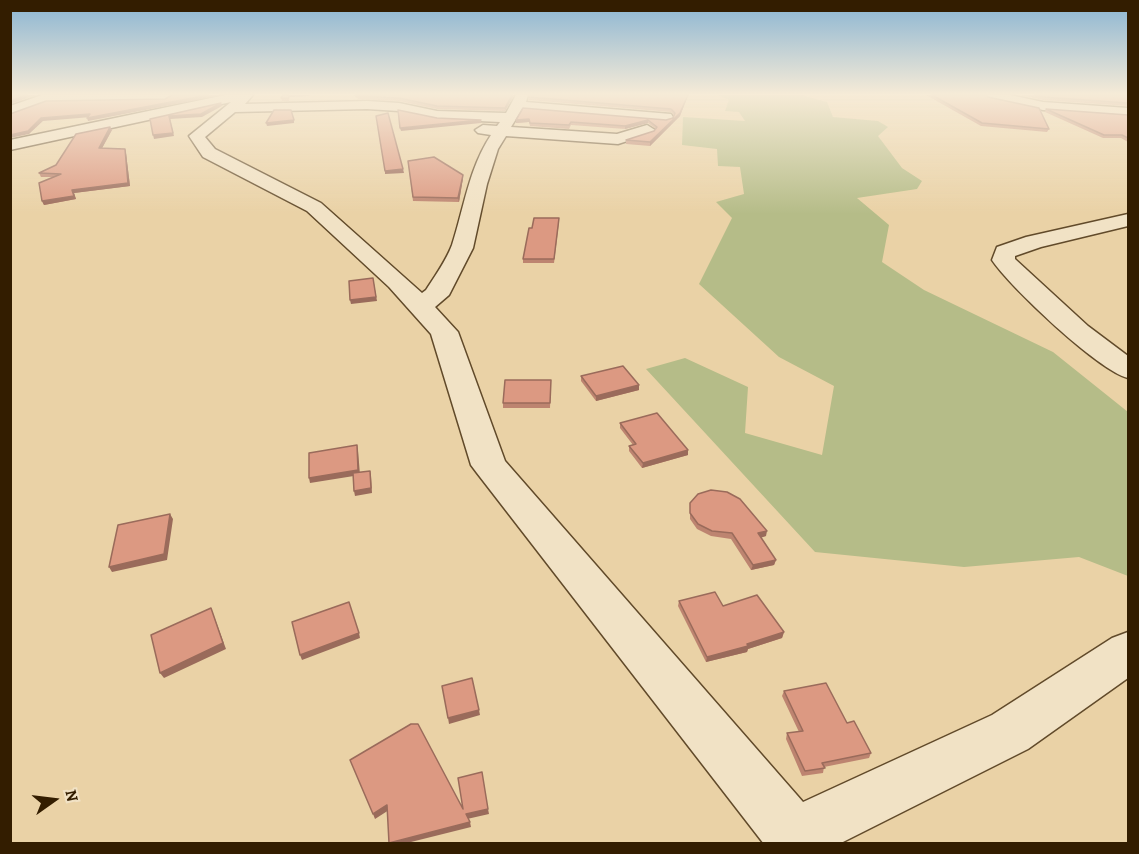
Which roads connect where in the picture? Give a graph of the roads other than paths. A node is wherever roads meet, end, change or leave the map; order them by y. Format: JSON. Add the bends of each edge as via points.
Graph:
{"nodes":[{"id":1,"x":57,"y":135,"type":"edge"},
{"id":2,"x":189,"y":135,"type":"edge"},
{"id":3,"x":499,"y":135,"type":"edge"},
{"id":4,"x":602,"y":135,"type":"edge"},
{"id":5,"x":631,"y":135,"type":"edge"},
{"id":6,"x":10,"y":145,"type":"edge"},
{"id":7,"x":1128,"y":220,"type":"edge"},
{"id":8,"x":419,"y":306,"type":"junction"},
{"id":9,"x":1128,"y":369,"type":"edge"},
{"id":10,"x":1128,"y":652,"type":"edge"},
{"id":11,"x":798,"y":839,"type":"edge"}],
"edges":[{"from":1,"to":6,"type":"street"},
{"from":2,"to":8,"type":"street","via":[[209,153],[314,207],[398,282]]},
{"from":3,"to":8,"type":"street","via":[[478,184],[462,248],[436,295]]},
{"from":4,"to":5,"type":"street","via":[[618,139]]},
{"from":7,"to":9,"type":"street","via":[[1034,242],[1005,252],[1003,260],[1061,316]]},
{"from":8,"to":11,"type":"street","via":[[444,332],[489,465]]},
{"from":10,"to":11,"type":"street","via":[[1010,732]]}]}
